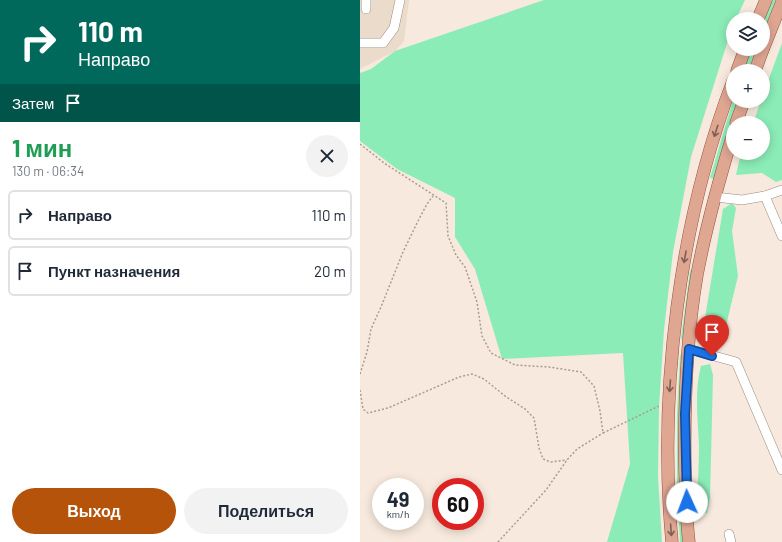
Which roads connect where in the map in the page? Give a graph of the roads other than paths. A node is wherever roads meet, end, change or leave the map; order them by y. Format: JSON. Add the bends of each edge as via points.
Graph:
{"nodes":[{"id":1,"x":400,"y":0,"type":"edge"},
{"id":2,"x":766,"y":0,"type":"edge"},
{"id":3,"x":782,"y":2,"type":"edge"},
{"id":4,"x":761,"y":12,"type":"edge"},
{"id":5,"x":770,"y":32,"type":"edge"},
{"id":6,"x":360,"y":43,"type":"edge"},
{"id":7,"x":726,"y":103,"type":"edge"},
{"id":8,"x":726,"y":158,"type":"edge"},
{"id":9,"x":782,"y":190,"type":"edge"},
{"id":10,"x":765,"y":196,"type":"junction"},
{"id":11,"x":715,"y":197,"type":"junction"},
{"id":12,"x":782,"y":236,"type":"edge"},
{"id":13,"x":689,"y":349,"type":"junction"},
{"id":14,"x":782,"y":470,"type":"edge"},
{"id":15,"x":672,"y":542,"type":"edge"},
{"id":16,"x":689,"y":542,"type":"edge"}],
"edges":[{"from":1,"to":6,"type":"lane","via":[[394,28],[383,43]]},
{"from":2,"to":4,"type":"main road"},
{"from":3,"to":5,"type":"main road"},
{"from":7,"to":15,"type":"main road","one_way":true,"via":[[692,221],[676,314],[669,408]]},
{"from":8,"to":11,"type":"main road"},
{"from":9,"to":10,"type":"lane"},
{"from":10,"to":11,"type":"lane","via":[[742,200]]},
{"from":10,"to":12,"type":"lane"},
{"from":11,"to":13,"type":"main road","via":[[697,276]]},
{"from":13,"to":14,"type":"lane","via":[[736,362]]},
{"from":13,"to":16,"type":"main road","via":[[685,427]]}]}
